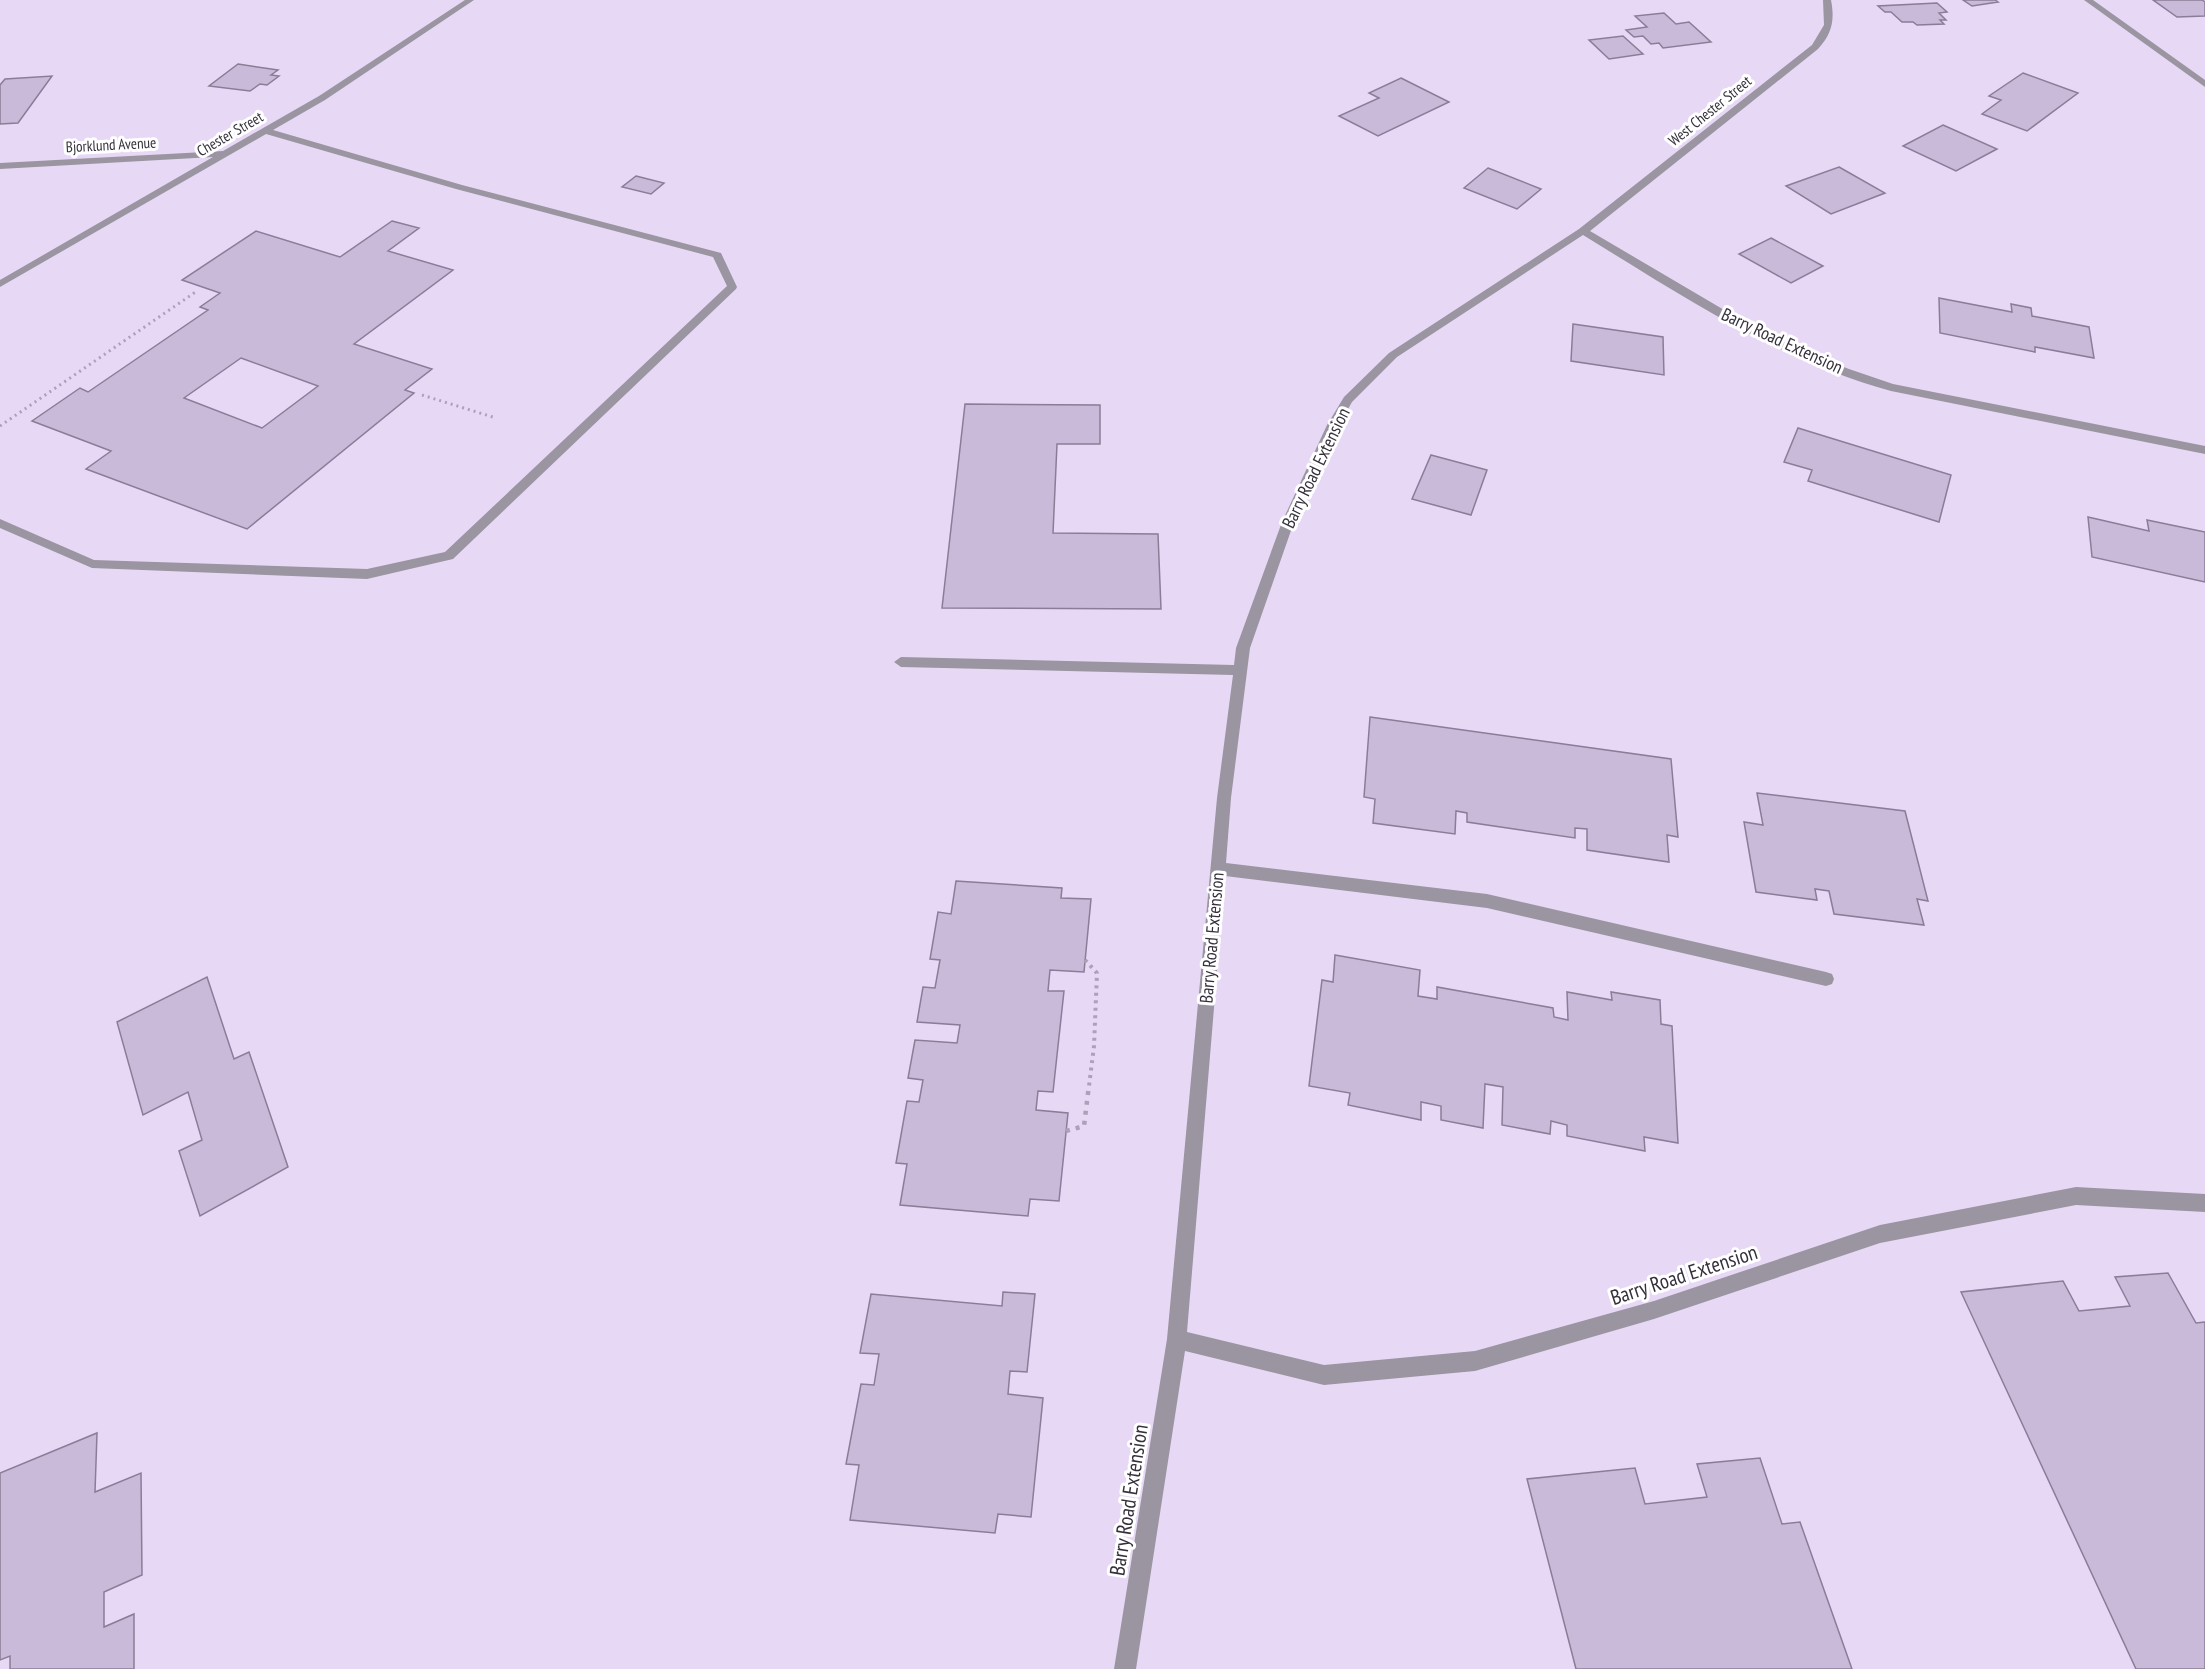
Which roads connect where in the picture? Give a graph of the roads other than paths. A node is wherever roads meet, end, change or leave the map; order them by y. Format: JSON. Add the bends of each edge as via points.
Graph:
{"nodes":[{"id":1,"x":470,"y":0,"type":"edge"},
{"id":2,"x":1827,"y":0,"type":"edge"},
{"id":3,"x":2088,"y":0,"type":"edge"},
{"id":4,"x":2205,"y":84,"type":"edge"},
{"id":5,"x":265,"y":131,"type":"junction"},
{"id":6,"x":225,"y":154,"type":"junction"},
{"id":7,"x":0,"y":166,"type":"edge"},
{"id":8,"x":1583,"y":231,"type":"junction"},
{"id":9,"x":0,"y":284,"type":"edge"},
{"id":10,"x":2205,"y":450,"type":"edge"},
{"id":11,"x":0,"y":523,"type":"edge"},
{"id":12,"x":901,"y":662,"type":"dead end"},
{"id":13,"x":1239,"y":670,"type":"junction"},
{"id":14,"x":1218,"y":869,"type":"junction"},
{"id":15,"x":1826,"y":979,"type":"dead end"},
{"id":16,"x":2205,"y":1203,"type":"edge"},
{"id":17,"x":1177,"y":1339,"type":"junction"},
{"id":18,"x":1125,"y":1669,"type":"edge"}],
"edges":[{"from":1,"to":5,"type":"street","name":"Chester Street"},
{"from":2,"to":8,"type":"street","name":"West Chester Street","via":[[1830,27],[1815,47]]},
{"from":3,"to":4,"type":"street"},
{"from":5,"to":6,"type":"street","name":"Chester Street"},
{"from":5,"to":11,"type":"street","via":[[717,255],[732,287],[449,556],[366,574],[92,564]]},
{"from":6,"to":7,"type":"street","name":"Bjorklund Avenue"},
{"from":6,"to":9,"type":"street","name":"Chester Street"},
{"from":8,"to":10,"type":"street","name":"Barry Road Extension","via":[[1752,330],[1842,371],[1891,387]]},
{"from":8,"to":13,"type":"street","name":"Barry Road Extension","via":[[1394,355],[1348,400],[1288,522],[1243,648]]},
{"from":12,"to":13,"type":"street"},
{"from":13,"to":14,"type":"street","name":"Barry Road Extension"},
{"from":14,"to":15,"type":"street","via":[[1487,901]]},
{"from":14,"to":17,"type":"street","name":"Barry Road Extension"},
{"from":16,"to":17,"type":"street","name":"Barry Road Extension","via":[[2076,1196],[1880,1234],[1624,1319],[1475,1361],[1324,1375]]},
{"from":17,"to":18,"type":"street","name":"Barry Road Extension"}]}
